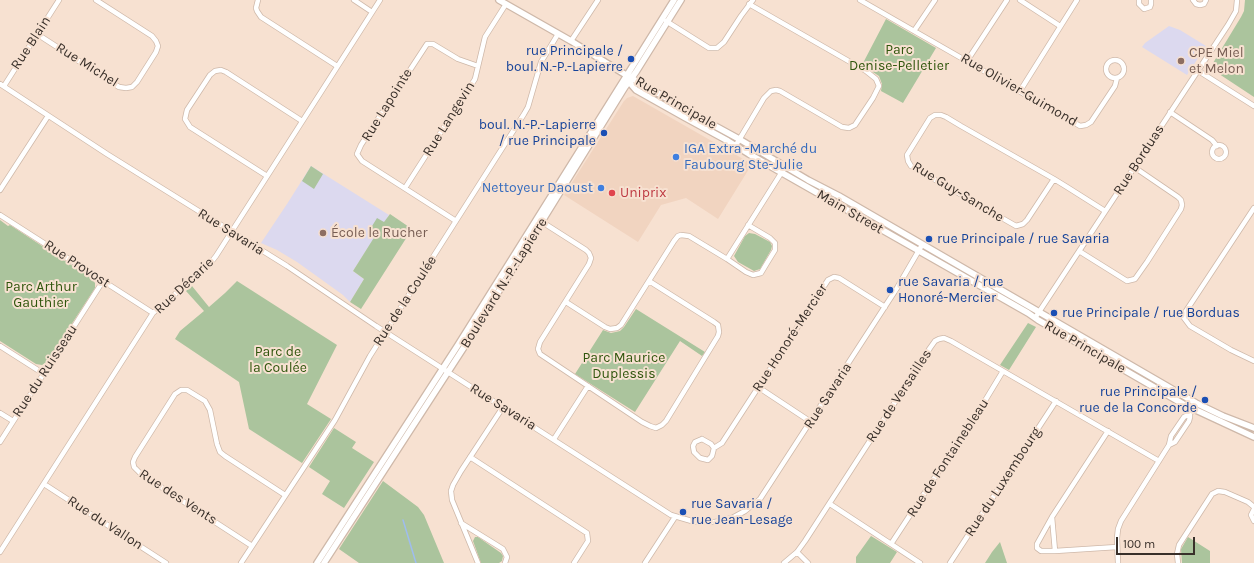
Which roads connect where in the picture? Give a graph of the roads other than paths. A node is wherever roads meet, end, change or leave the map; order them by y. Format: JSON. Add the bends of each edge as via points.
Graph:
{"nodes":[{"id":1,"x":59,"y":0,"type":"edge"},
{"id":2,"x":96,"y":0,"type":"edge"},
{"id":3,"x":258,"y":0,"type":"edge"},
{"id":4,"x":354,"y":0,"type":"edge"},
{"id":5,"x":380,"y":0,"type":"edge"},
{"id":6,"x":499,"y":0,"type":"edge"},
{"id":7,"x":598,"y":0,"type":"edge"},
{"id":8,"x":674,"y":0,"type":"edge"},
{"id":9,"x":681,"y":0,"type":"edge"},
{"id":10,"x":753,"y":0,"type":"edge"},
{"id":11,"x":860,"y":0,"type":"edge"},
{"id":12,"x":935,"y":0,"type":"edge"},
{"id":13,"x":1006,"y":0,"type":"edge"},
{"id":14,"x":1020,"y":0,"type":"edge"},
{"id":15,"x":1077,"y":0,"type":"edge"},
{"id":16,"x":1139,"y":0,"type":"edge"},
{"id":17,"x":1151,"y":0,"type":"edge"},
{"id":18,"x":1193,"y":0,"type":"edge"},
{"id":19,"x":1206,"y":0,"type":"edge"},
{"id":20,"x":1237,"y":0,"type":"edge"},
{"id":21,"x":506,"y":4,"type":"junction"},
{"id":22,"x":749,"y":4,"type":"junction"},
{"id":23,"x":372,"y":12,"type":"junction"},
{"id":24,"x":665,"y":20,"type":"junction"},
{"id":25,"x":1060,"y":26,"type":"junction"},
{"id":26,"x":914,"y":31,"type":"junction"},
{"id":27,"x":37,"y":34,"type":"junction"},
{"id":28,"x":558,"y":34,"type":"junction"},
{"id":29,"x":571,"y":40,"type":"junction"},
{"id":30,"x":967,"y":61,"type":"junction"},
{"id":31,"x":337,"y":66,"type":"junction"},
{"id":32,"x":478,"y":66,"type":"junction"},
{"id":33,"x":1197,"y":70,"type":"junction"},
{"id":34,"x":626,"y":75,"type":"junction"},
{"id":35,"x":1117,"y":78,"type":"junction"},
{"id":36,"x":630,"y":80,"type":"junction"},
{"id":37,"x":2,"y":85,"type":"edge"},
{"id":38,"x":1020,"y":91,"type":"junction"},
{"id":39,"x":1254,"y":106,"type":"edge"},
{"id":40,"x":1170,"y":112,"type":"junction"},
{"id":41,"x":48,"y":116,"type":"junction"},
{"id":42,"x":302,"y":121,"type":"junction"},
{"id":43,"x":739,"y":139,"type":"junction"},
{"id":44,"x":736,"y":145,"type":"junction"},
{"id":45,"x":1217,"y":146,"type":"dead end"},
{"id":46,"x":785,"y":167,"type":"junction"},
{"id":47,"x":1134,"y":167,"type":"junction"},
{"id":48,"x":781,"y":173,"type":"junction"},
{"id":49,"x":267,"y":176,"type":"junction"},
{"id":50,"x":1054,"y":179,"type":"junction"},
{"id":51,"x":405,"y":188,"type":"junction"},
{"id":52,"x":0,"y":190,"type":"edge"},
{"id":53,"x":1254,"y":208,"type":"edge"},
{"id":54,"x":1105,"y":211,"type":"junction"},
{"id":55,"x":0,"y":215,"type":"edge"},
{"id":56,"x":540,"y":220,"type":"junction"},
{"id":57,"x":456,"y":221,"type":"junction"},
{"id":58,"x":748,"y":225,"type":"junction"},
{"id":59,"x":231,"y":232,"type":"junction"},
{"id":60,"x":922,"y":245,"type":"junction"},
{"id":61,"x":1079,"y":251,"type":"junction"},
{"id":62,"x":918,"y":252,"type":"junction"},
{"id":63,"x":727,"y":259,"type":"junction"},
{"id":64,"x":103,"y":281,"type":"junction"},
{"id":65,"x":649,"y":282,"type":"junction"},
{"id":66,"x":566,"y":302,"type":"junction"},
{"id":67,"x":885,"y":307,"type":"junction"},
{"id":68,"x":1039,"y":312,"type":"junction"},
{"id":69,"x":153,"y":313,"type":"junction"},
{"id":70,"x":1035,"y":318,"type":"junction"},
{"id":71,"x":385,"y":332,"type":"junction"},
{"id":72,"x":0,"y":346,"type":"edge"},
{"id":73,"x":1254,"y":361,"type":"edge"},
{"id":74,"x":446,"y":370,"type":"junction"},
{"id":75,"x":1003,"y":371,"type":"junction"},
{"id":76,"x":44,"y":374,"type":"junction"},
{"id":77,"x":588,"y":386,"type":"junction"},
{"id":78,"x":758,"y":387,"type":"junction"},
{"id":79,"x":1056,"y":401,"type":"junction"},
{"id":80,"x":1196,"y":403,"type":"junction"},
{"id":81,"x":503,"y":407,"type":"junction"},
{"id":82,"x":1191,"y":412,"type":"junction"},
{"id":83,"x":0,"y":413,"type":"edge"},
{"id":84,"x":13,"y":421,"type":"junction"},
{"id":85,"x":811,"y":422,"type":"junction"},
{"id":86,"x":1254,"y":428,"type":"edge"},
{"id":87,"x":1108,"y":431,"type":"junction"},
{"id":88,"x":1254,"y":437,"type":"edge"},
{"id":89,"x":554,"y":439,"type":"junction"},
{"id":90,"x":0,"y":442,"type":"edge"},
{"id":91,"x":714,"y":448,"type":"junction"},
{"id":92,"x":470,"y":457,"type":"junction"},
{"id":93,"x":1160,"y":461,"type":"junction"},
{"id":94,"x":44,"y":484,"type":"junction"},
{"id":95,"x":285,"y":495,"type":"junction"},
{"id":96,"x":830,"y":504,"type":"junction"},
{"id":97,"x":1254,"y":508,"type":"edge"},
{"id":98,"x":675,"y":517,"type":"junction"},
{"id":99,"x":1052,"y":517,"type":"junction"},
{"id":100,"x":1254,"y":521,"type":"edge"},
{"id":101,"x":461,"y":523,"type":"junction"},
{"id":102,"x":892,"y":544,"type":"junction"},
{"id":103,"x":252,"y":546,"type":"junction"},
{"id":104,"x":1117,"y":547,"type":"junction"},
{"id":105,"x":1,"y":550,"type":"edge"},
{"id":106,"x":797,"y":552,"type":"junction"},
{"id":107,"x":1055,"y":552,"type":"junction"},
{"id":108,"x":166,"y":563,"type":"edge"},
{"id":109,"x":241,"y":563,"type":"edge"},
{"id":110,"x":317,"y":563,"type":"edge"},
{"id":111,"x":324,"y":563,"type":"edge"},
{"id":112,"x":478,"y":563,"type":"edge"},
{"id":113,"x":505,"y":563,"type":"edge"},
{"id":114,"x":574,"y":563,"type":"edge"},
{"id":115,"x":645,"y":563,"type":"edge"},
{"id":116,"x":784,"y":563,"type":"edge"},
{"id":117,"x":808,"y":563,"type":"edge"},
{"id":118,"x":920,"y":563,"type":"edge"},
{"id":119,"x":950,"y":563,"type":"edge"},
{"id":120,"x":1118,"y":563,"type":"edge"},
{"id":121,"x":1178,"y":563,"type":"edge"}],
"edges":[{"from":1,"to":27,"type":"street","name":"Rue Blain"},
{"from":2,"to":27,"type":"street","name":"Rue Michel","via":[[156,41],[156,52],[132,87],[119,87]]},
{"from":3,"to":31,"type":"street","via":[[256,8],[261,17]]},
{"from":4,"to":23,"type":"street"},
{"from":5,"to":23,"type":"street","name":"Rue Décarie"},
{"from":6,"to":21,"type":"street"},
{"from":7,"to":29,"type":"street"},
{"from":8,"to":24,"type":"street","name":"Boulevard N.-P.-Lapierre"},
{"from":9,"to":24,"type":"street","name":"Boulevard N.-P.-Lapierre"},
{"from":10,"to":22,"type":"street"},
{"from":11,"to":26,"type":"street","name":"Rue Olivier-Guimond"},
{"from":12,"to":26,"type":"street"},
{"from":13,"to":30,"type":"street"},
{"from":14,"to":25,"type":"street"},
{"from":15,"to":25,"type":"street"},
{"from":16,"to":17,"type":"street","via":[[1144,9],[1151,6]]},
{"from":18,"to":19,"type":"street","via":[[1200,5]]},
{"from":20,"to":33,"type":"street","name":"Rue Borduas","via":[[1235,14]]},
{"from":21,"to":28,"type":"street"},
{"from":21,"to":32,"type":"street","name":"Rue Langevin","via":[[485,37]]},
{"from":22,"to":24,"type":"street","via":[[724,42],[715,49]]},
{"from":22,"to":43,"type":"street","via":[[872,75],[879,86],[855,125],[849,128],[842,127],[780,91],[771,91]]},
{"from":23,"to":31,"type":"street","name":"Rue Décarie"},
{"from":24,"to":34,"type":"street","name":"Boulevard N.-P.-Lapierre"},
{"from":24,"to":36,"type":"street","name":"Boulevard N.-P.-Lapierre"},
{"from":25,"to":38,"type":"street"},
{"from":26,"to":30,"type":"street","name":"Rue Olivier-Guimond"},
{"from":27,"to":37,"type":"street","name":"Rue Blain"},
{"from":28,"to":29,"type":"street","name":"Rue Principale"},
{"from":28,"to":57,"type":"street","name":"Rue de la Coulée","via":[[541,62],[526,110]]},
{"from":29,"to":34,"type":"street","name":"Rue Principale"},
{"from":30,"to":38,"type":"street","name":"Rue Olivier-Guimond"},
{"from":31,"to":42,"type":"street","name":"Rue Décarie"},
{"from":32,"to":51,"type":"street","name":"Rue Langevin","via":[[474,79]]},
{"from":32,"to":51,"type":"street","name":"Rue Lapointe","via":[[454,57],[434,44],[427,44],[361,145],[357,154],[360,159]]},
{"from":33,"to":39,"type":"street"},
{"from":33,"to":40,"type":"street","name":"Rue Borduas"},
{"from":34,"to":36,"type":"street","name":"Rue Principale"},
{"from":34,"to":56,"type":"street","name":"Boulevard N.-P.-Lapierre"},
{"from":35,"to":35,"type":"street","name":"Rue Olivier-Guimond","via":[[1124,74],[1125,68],[1119,60],[1113,60],[1108,63],[1106,71],[1111,77]]},
{"from":35,"to":38,"type":"street","name":"Rue Olivier-Guimond","via":[[1115,86],[1091,122],[1082,126]]},
{"from":36,"to":43,"type":"street","name":"Rue Principale"},
{"from":36,"to":44,"type":"street","name":"Rue Principale","via":[[636,90]]},
{"from":36,"to":56,"type":"street","name":"Boulevard N.-P.-Lapierre"},
{"from":37,"to":41,"type":"street","name":"Rue Savaria"},
{"from":40,"to":45,"type":"street"},
{"from":40,"to":47,"type":"street","name":"Rue Borduas"},
{"from":41,"to":52,"type":"street"},
{"from":41,"to":59,"type":"street","name":"Rue Savaria"},
{"from":42,"to":49,"type":"street","name":"Rue Décarie"},
{"from":42,"to":49,"type":"street","via":[[221,70],[210,75],[187,110],[185,119],[190,127]]},
{"from":43,"to":44,"type":"street"},
{"from":43,"to":46,"type":"street","name":"Rue Principale"},
{"from":44,"to":48,"type":"street","name":"Rue Principale"},
{"from":46,"to":48,"type":"street"},
{"from":46,"to":60,"type":"street","name":"Main Street"},
{"from":47,"to":54,"type":"street","name":"Rue Borduas"},
{"from":47,"to":61,"type":"street","via":[[1181,200],[1181,210],[1159,244],[1136,278],[1130,281],[1124,280]]},
{"from":48,"to":58,"type":"street"},
{"from":48,"to":62,"type":"street","name":"Main Street"},
{"from":49,"to":59,"type":"street","name":"Rue Décarie"},
{"from":50,"to":50,"type":"street","name":"Rue Guy-Sanche","via":[[1028,220],[1018,226],[912,166],[907,155],[930,118],[939,115]]},
{"from":50,"to":54,"type":"street","name":"Rue Guy-Sanche"},
{"from":51,"to":57,"type":"street","name":"Rue Lapointe"},
{"from":53,"to":73,"type":"street","via":[[1186,311],[1184,318],[1190,326]]},
{"from":54,"to":61,"type":"street","name":"Rue Borduas"},
{"from":55,"to":64,"type":"street","name":"Rue Provost"},
{"from":56,"to":66,"type":"street","via":[[586,250],[591,256],[589,264]]},
{"from":56,"to":74,"type":"street","name":"Boulevard N.-P.-Lapierre"},
{"from":57,"to":71,"type":"street","name":"Rue de la Coulée"},
{"from":58,"to":63,"type":"street"},
{"from":58,"to":63,"type":"street","via":[[775,243],[770,260],[762,272],[754,275]]},
{"from":59,"to":69,"type":"street","name":"Rue Décarie","via":[[208,266]]},
{"from":59,"to":71,"type":"street","name":"Rue Savaria"},
{"from":60,"to":62,"type":"street","name":"Rue Savaria"},
{"from":60,"to":68,"type":"street","name":"Rue Principale"},
{"from":61,"to":68,"type":"street","name":"Rue Borduas"},
{"from":62,"to":67,"type":"street","name":"Rue Savaria"},
{"from":62,"to":70,"type":"street","name":"Rue Principale"},
{"from":63,"to":65,"type":"street","via":[[689,236],[681,235],[674,241]]},
{"from":64,"to":69,"type":"street","name":"Rue Provost"},
{"from":64,"to":76,"type":"street","name":"Rue du Ruisseau"},
{"from":65,"to":66,"type":"street","via":[[621,325],[615,329],[605,327]]},
{"from":65,"to":77,"type":"street","via":[[717,324],[718,336],[666,421],[658,427],[647,425]]},
{"from":66,"to":77,"type":"street","via":[[540,342],[538,351]]},
{"from":67,"to":78,"type":"street","name":"Rue Honoré-Mercier","via":[[839,278],[830,278]]},
{"from":67,"to":85,"type":"street","name":"Rue Savaria"},
{"from":68,"to":70,"type":"street","name":"Rue Borduas"},
{"from":68,"to":80,"type":"street","name":"Rue Principale"},
{"from":69,"to":94,"type":"street","name":"Rue Décarie"},
{"from":70,"to":82,"type":"street","name":"Rue Principale"},
{"from":71,"to":74,"type":"street","name":"Rue Savaria"},
{"from":71,"to":95,"type":"street","name":"Rue de la Coulée","via":[[335,420]]},
{"from":72,"to":76,"type":"street"},
{"from":74,"to":81,"type":"street","name":"Rue Savaria"},
{"from":74,"to":110,"type":"street","name":"Boulevard N.-P.-Lapierre"},
{"from":74,"to":111,"type":"street","name":"Boulevard N.-P.-Lapierre"},
{"from":75,"to":79,"type":"street","name":"Rue de Versailles"},
{"from":75,"to":96,"type":"street","name":"Rue de Versailles","via":[[946,339],[936,340]]},
{"from":75,"to":102,"type":"street","name":"Rue de Fontainebleau"},
{"from":76,"to":84,"type":"street","name":"Rue du Ruisseau"},
{"from":77,"to":89,"type":"street"},
{"from":78,"to":85,"type":"street"},
{"from":78,"to":91,"type":"street","name":"Rue Honoré-Mercier","via":[[722,443]]},
{"from":79,"to":87,"type":"street","name":"Rue de Versailles"},
{"from":79,"to":119,"type":"street","name":"Rue du Luxembourg"},
{"from":80,"to":82,"type":"street"},
{"from":80,"to":86,"type":"street","name":"Rue Principale","via":[[1228,419]]},
{"from":81,"to":89,"type":"street","name":"Rue Savaria"},
{"from":81,"to":92,"type":"street"},
{"from":82,"to":88,"type":"street","name":"Rue Principale"},
{"from":82,"to":93,"type":"street","via":[[1171,436]]},
{"from":83,"to":84,"type":"street"},
{"from":84,"to":90,"type":"street","name":"Rue du Ruisseau"},
{"from":85,"to":98,"type":"street","name":"Rue Savaria","via":[[765,492],[745,511],[727,520],[708,523]]},
{"from":87,"to":93,"type":"street","name":"Rue de Versailles"},
{"from":87,"to":99,"type":"street"},
{"from":89,"to":98,"type":"street","name":"Rue Savaria"},
{"from":91,"to":91,"type":"street","name":"Rue Honoré-Mercier","via":[[702,440],[695,442],[693,448],[696,455],[706,460],[712,456]]},
{"from":92,"to":101,"type":"street","via":[[451,491]]},
{"from":92,"to":114,"type":"street","via":[[585,531],[588,541]]},
{"from":93,"to":104,"type":"street","via":[[1121,521]]},
{"from":94,"to":105,"type":"street","name":"Rue Décarie"},
{"from":94,"to":108,"type":"street","name":"Rue du Vallon"},
{"from":95,"to":103,"type":"street","name":"Rue de la Coulée"},
{"from":95,"to":103,"type":"street","name":"Rue des Vents","via":[[220,452],[206,402],[187,390],[175,394],[135,457],[134,467]]},
{"from":96,"to":102,"type":"street"},
{"from":96,"to":106,"type":"street","name":"Rue de Versailles"},
{"from":97,"to":100,"type":"street"},
{"from":97,"to":121,"type":"street","via":[[1248,502],[1225,492],[1218,491],[1212,494],[1179,545]]},
{"from":98,"to":115,"type":"street"},
{"from":99,"to":107,"type":"street"},
{"from":99,"to":107,"type":"street","via":[[1037,544],[1038,550]]},
{"from":101,"to":112,"type":"street"},
{"from":101,"to":113,"type":"street","via":[[503,549],[507,557]]},
{"from":102,"to":118,"type":"street"},
{"from":103,"to":109,"type":"street","name":"Rue de la Coulée"},
{"from":104,"to":107,"type":"street"},
{"from":104,"to":120,"type":"street"},
{"from":106,"to":116,"type":"street","name":"Rue de Versailles"},
{"from":106,"to":117,"type":"street"}]}
